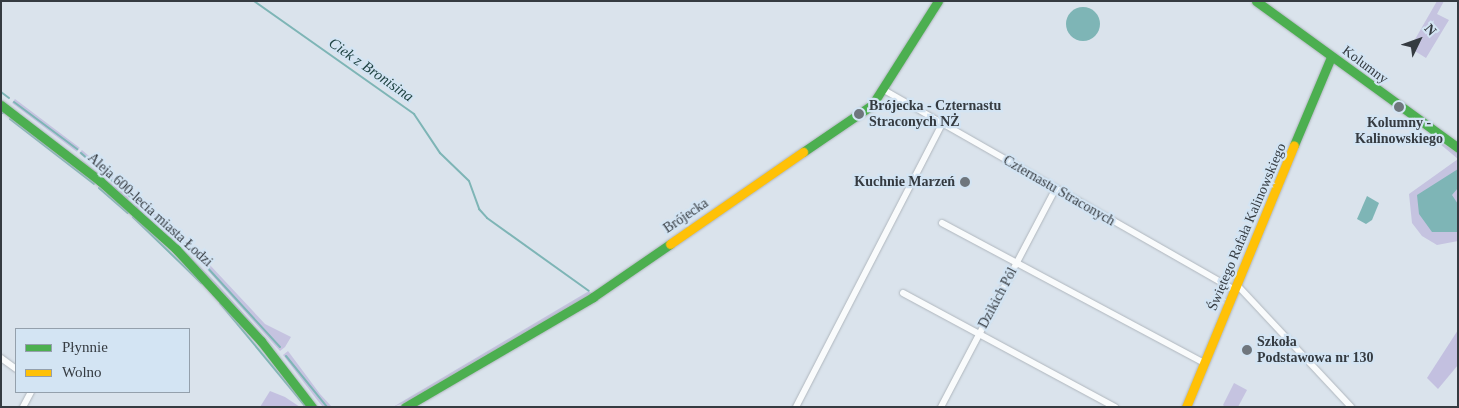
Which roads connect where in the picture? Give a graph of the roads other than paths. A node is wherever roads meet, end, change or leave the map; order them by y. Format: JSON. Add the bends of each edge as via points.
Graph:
{"nodes":[{"id":1,"x":938,"y":1,"type":"edge"},
{"id":2,"x":1256,"y":1,"type":"edge"},
{"id":3,"x":1331,"y":57,"type":"junction"},
{"id":4,"x":884,"y":90,"type":"junction"},
{"id":5,"x":1,"y":105,"type":"edge"},
{"id":6,"x":942,"y":124,"type":"junction"},
{"id":7,"x":1458,"y":148,"type":"edge"},
{"id":8,"x":1055,"y":190,"type":"junction"},
{"id":9,"x":942,"y":223,"type":"dead end"},
{"id":10,"x":1017,"y":262,"type":"junction"},
{"id":11,"x":1236,"y":287,"type":"junction"},
{"id":12,"x":903,"y":293,"type":"dead end"},
{"id":13,"x":979,"y":334,"type":"junction"},
{"id":14,"x":1,"y":358,"type":"edge"},
{"id":15,"x":1204,"y":363,"type":"junction"},
{"id":16,"x":15,"y":368,"type":"edge"},
{"id":17,"x":30,"y":393,"type":"edge"},
{"id":18,"x":23,"y":407,"type":"edge"},
{"id":19,"x":314,"y":407,"type":"edge"},
{"id":20,"x":405,"y":407,"type":"edge"},
{"id":21,"x":796,"y":407,"type":"edge"},
{"id":22,"x":941,"y":407,"type":"edge"},
{"id":23,"x":1115,"y":407,"type":"edge"},
{"id":24,"x":1186,"y":407,"type":"edge"},
{"id":25,"x":1351,"y":407,"type":"edge"}],
"edges":[{"from":1,"to":4,"type":"street","name":"Brójecka"},
{"from":2,"to":3,"type":"street","name":"Kolumny"},
{"from":3,"to":7,"type":"street","name":"Kolumny"},
{"from":3,"to":11,"type":"street","name":"Świętego Rafała Kalinowskiego"},
{"from":4,"to":6,"type":"street","name":"Czternastu Straconych"},
{"from":4,"to":20,"type":"street","name":"Brójecka","via":[[872,105],[593,296]]},
{"from":5,"to":19,"type":"street","name":"Aleja 600-lecia miasta Łodzi","via":[[100,181],[176,249],[244,321]]},
{"from":6,"to":8,"type":"street","name":"Czternastu Straconych"},
{"from":6,"to":21,"type":"street"},
{"from":8,"to":10,"type":"street","name":"Dzikich Pól"},
{"from":8,"to":11,"type":"street","name":"Czternastu Straconych"},
{"from":9,"to":10,"type":"street"},
{"from":10,"to":13,"type":"street","name":"Dzikich Pól"},
{"from":10,"to":15,"type":"street"},
{"from":11,"to":15,"type":"street","name":"Świętego Rafała Kalinowskiego"},
{"from":11,"to":25,"type":"street","name":"Czternastu Straconych"},
{"from":12,"to":13,"type":"street"},
{"from":13,"to":22,"type":"street","name":"Dzikich Pól"},
{"from":13,"to":23,"type":"street"},
{"from":14,"to":16,"type":"street"},
{"from":15,"to":24,"type":"street","name":"Świętego Rafała Kalinowskiego"},
{"from":17,"to":18,"type":"street"}]}
